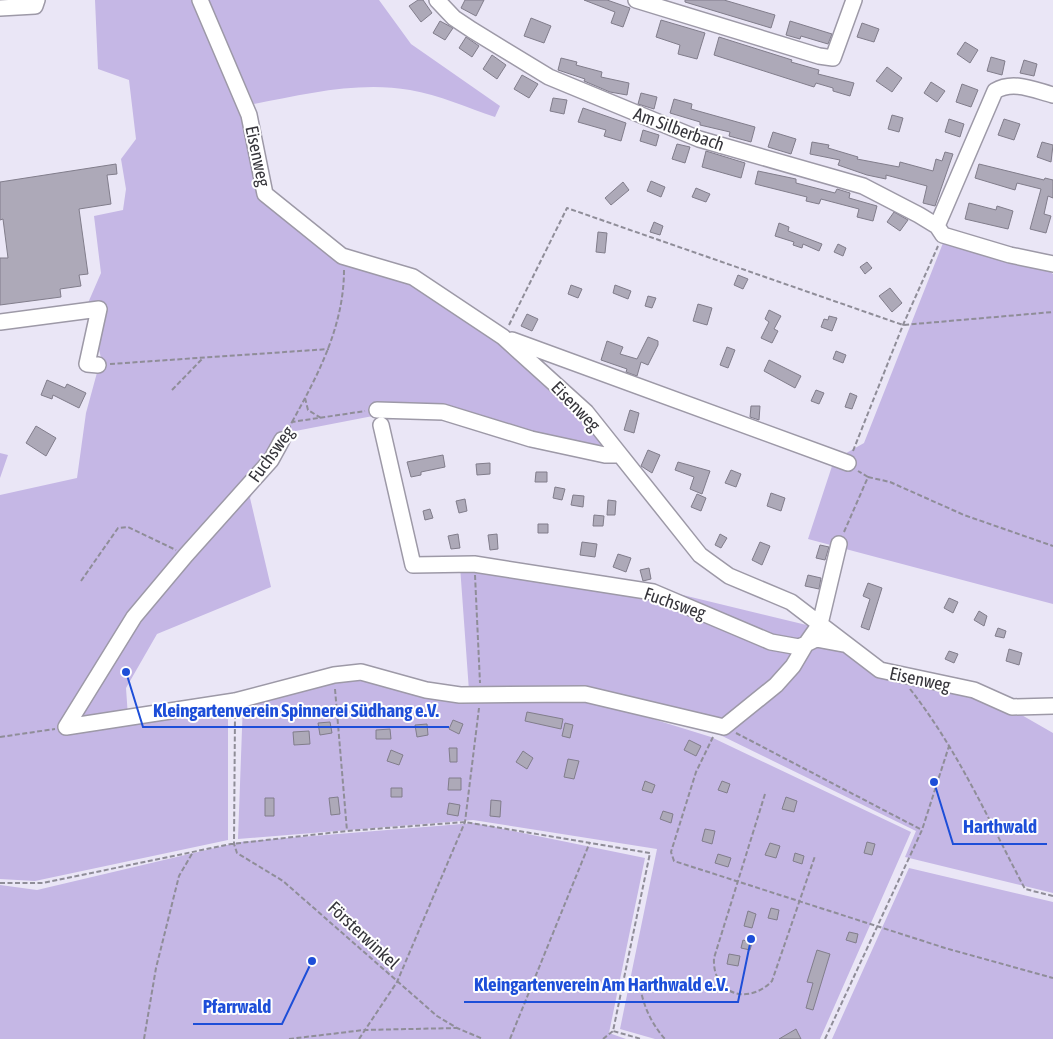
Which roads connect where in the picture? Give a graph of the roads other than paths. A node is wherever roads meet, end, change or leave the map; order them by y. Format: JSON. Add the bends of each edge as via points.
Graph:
{"nodes":[{"id":1,"x":37,"y":0,"type":"edge"},
{"id":2,"x":200,"y":0,"type":"edge"},
{"id":3,"x":437,"y":0,"type":"edge"},
{"id":4,"x":636,"y":0,"type":"edge"},
{"id":5,"x":854,"y":0,"type":"edge"},
{"id":6,"x":0,"y":8,"type":"edge"},
{"id":7,"x":1053,"y":95,"type":"edge"},
{"id":8,"x":940,"y":231,"type":"junction"},
{"id":9,"x":1053,"y":264,"type":"edge"},
{"id":10,"x":0,"y":322,"type":"edge"},
{"id":11,"x":504,"y":337,"type":"junction"},
{"id":12,"x":98,"y":365,"type":"road end"},
{"id":13,"x":282,"y":440,"type":"road end"},
{"id":14,"x":620,"y":455,"type":"junction"},
{"id":15,"x":848,"y":463,"type":"road end"},
{"id":16,"x":839,"y":544,"type":"road end"},
{"id":17,"x":820,"y":624,"type":"junction"},
{"id":18,"x":806,"y":644,"type":"junction"},
{"id":19,"x":843,"y":644,"type":"junction"},
{"id":20,"x":1053,"y":706,"type":"edge"}],
"edges":[{"from":1,"to":6,"type":"street","via":[[35,6]]},
{"from":2,"to":11,"type":"street","name":"Eisenweg","via":[[249,115],[265,194],[342,256],[413,278]]},
{"from":3,"to":8,"type":"street","name":"Am Silberbach","via":[[460,22],[549,77],[699,139],[863,186],[891,198]]},
{"from":4,"to":5,"type":"street","via":[[833,58]]},
{"from":7,"to":8,"type":"street","via":[[1014,85],[1002,86],[995,91]]},
{"from":8,"to":9,"type":"street","name":"Am Silberbach","via":[[1010,255]]},
{"from":10,"to":12,"type":"street","via":[[98,309],[87,364]]},
{"from":11,"to":14,"type":"street","name":"Eisenweg","via":[[586,412]]},
{"from":11,"to":15,"type":"street"},
{"from":13,"to":18,"type":"street","name":"Fuchsweg","via":[[271,460],[134,617],[66,727],[235,702],[334,675],[361,672],[426,690],[460,695],[585,694],[721,726],[776,685]]},
{"from":14,"to":17,"type":"street","name":"Eisenweg","via":[[700,555],[729,576],[791,602]]},
{"from":14,"to":18,"type":"street","name":"Fuchsweg","via":[[531,439],[443,412],[379,418],[413,565],[474,564],[653,592],[771,642],[799,647]]},
{"from":16,"to":17,"type":"street"},
{"from":17,"to":18,"type":"street"},
{"from":17,"to":19,"type":"street","name":"Eisenweg"},
{"from":18,"to":19,"type":"street","via":[[816,639]]},
{"from":19,"to":20,"type":"street","name":"Eisenweg","via":[[880,670],[974,690],[1012,707]]}]}
